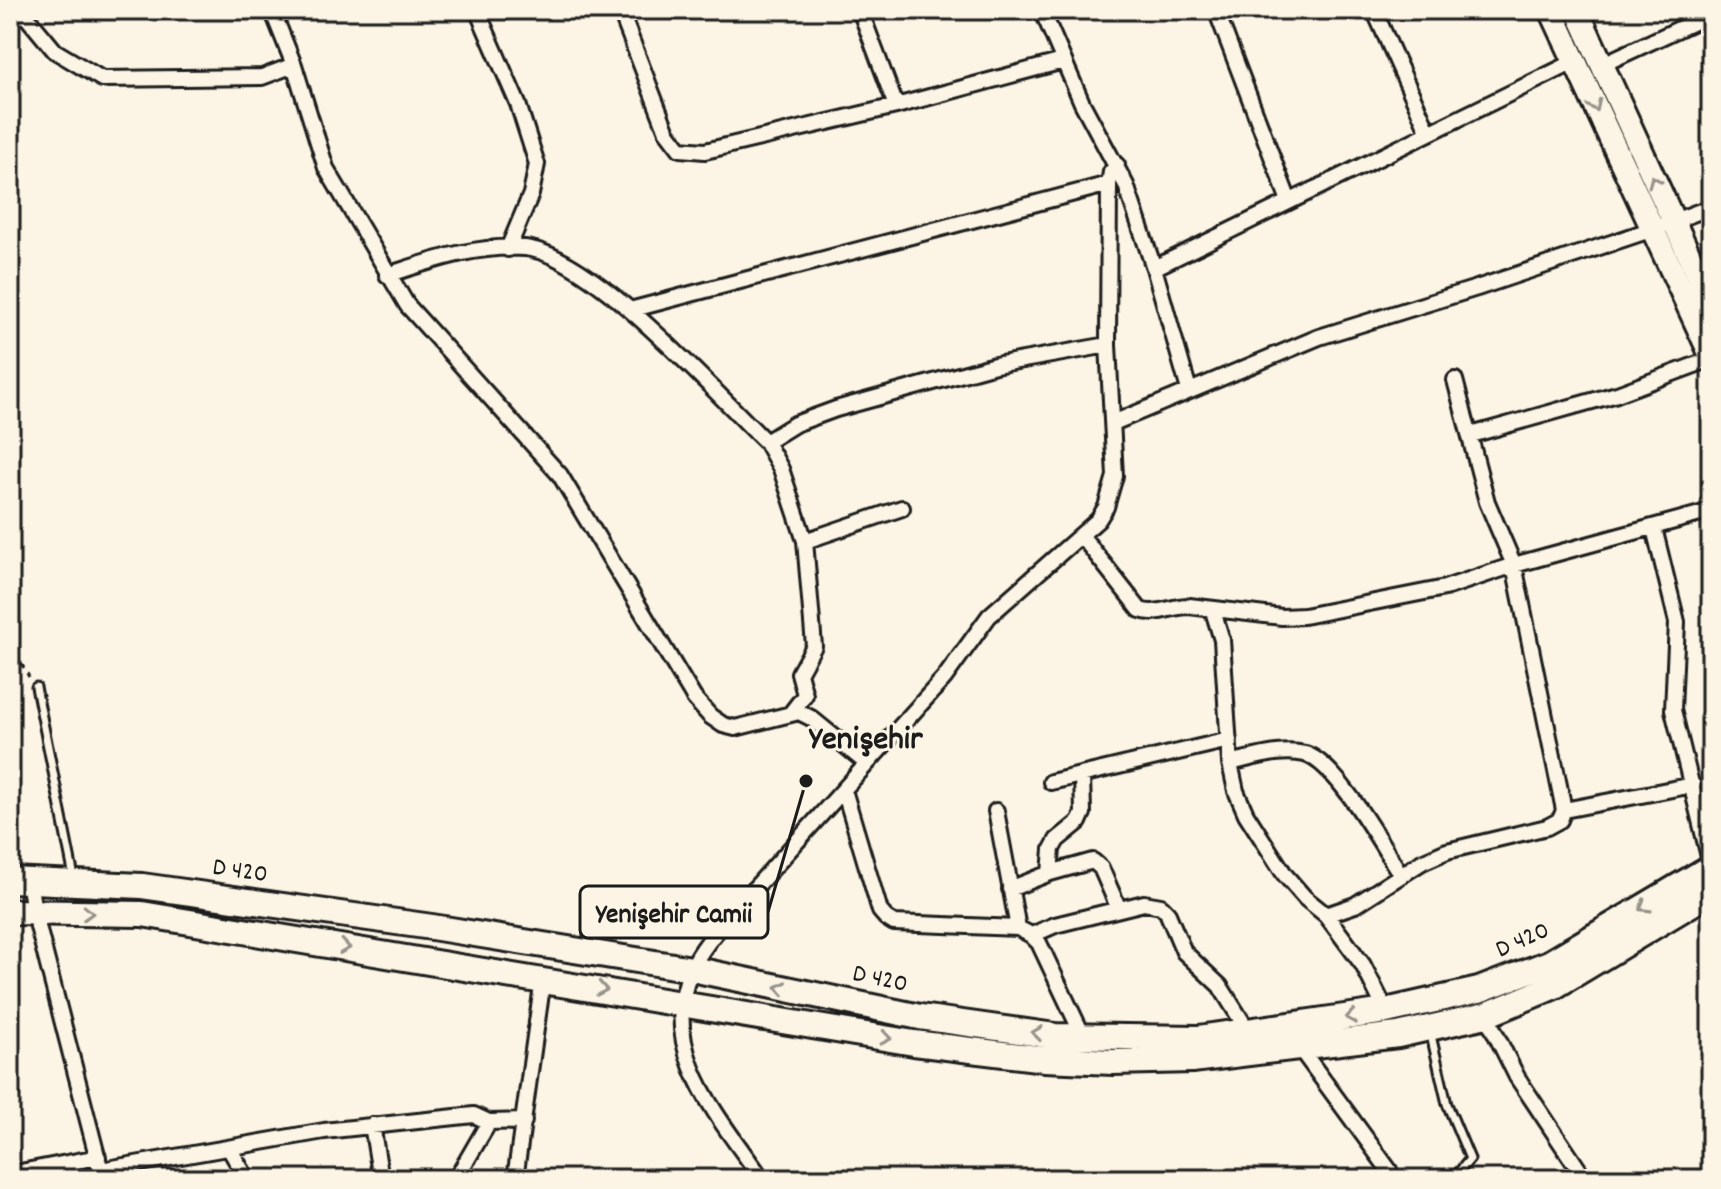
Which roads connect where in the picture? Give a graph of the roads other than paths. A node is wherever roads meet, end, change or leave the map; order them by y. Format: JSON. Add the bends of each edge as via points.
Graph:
{"nodes":[{"id":1,"x":21,"y":10,"type":"edge"},
{"id":2,"x":272,"y":10,"type":"edge"},
{"id":3,"x":477,"y":10,"type":"edge"},
{"id":4,"x":620,"y":10,"type":"edge"},
{"id":5,"x":860,"y":10,"type":"edge"},
{"id":6,"x":1042,"y":10,"type":"edge"},
{"id":7,"x":1216,"y":10,"type":"edge"},
{"id":8,"x":1374,"y":10,"type":"edge"},
{"id":9,"x":1551,"y":10,"type":"edge"},
{"id":10,"x":1577,"y":10,"type":"edge"},
{"id":11,"x":1711,"y":14,"type":"edge"},
{"id":12,"x":1063,"y":61,"type":"junction"},
{"id":13,"x":1574,"y":62,"type":"junction"},
{"id":14,"x":294,"y":65,"type":"junction"},
{"id":15,"x":1601,"y":65,"type":"junction"},
{"id":16,"x":896,"y":106,"type":"junction"},
{"id":17,"x":1429,"y":133,"type":"junction"},
{"id":18,"x":1117,"y":165,"type":"junction"},
{"id":19,"x":1109,"y":184,"type":"junction"},
{"id":20,"x":1289,"y":201,"type":"junction"},
{"id":21,"x":1711,"y":207,"type":"edge"},
{"id":22,"x":1663,"y":226,"type":"junction"},
{"id":23,"x":508,"y":249,"type":"junction"},
{"id":24,"x":1154,"y":268,"type":"junction"},
{"id":25,"x":387,"y":275,"type":"junction"},
{"id":26,"x":1711,"y":303,"type":"edge"},
{"id":27,"x":630,"y":310,"type":"junction"},
{"id":28,"x":1108,"y":345,"type":"junction"},
{"id":29,"x":1711,"y":357,"type":"edge"},
{"id":30,"x":1455,"y":380,"type":"dead end"},
{"id":31,"x":1189,"y":390,"type":"junction"},
{"id":32,"x":1113,"y":423,"type":"junction"},
{"id":33,"x":1471,"y":435,"type":"junction"},
{"id":34,"x":766,"y":442,"type":"junction"},
{"id":35,"x":902,"y":508,"type":"dead end"},
{"id":36,"x":1711,"y":511,"type":"edge"},
{"id":37,"x":1654,"y":528,"type":"junction"},
{"id":38,"x":1081,"y":535,"type":"junction"},
{"id":39,"x":805,"y":541,"type":"junction"},
{"id":40,"x":1514,"y":565,"type":"junction"},
{"id":41,"x":1213,"y":611,"type":"junction"},
{"id":42,"x":36,"y":687,"type":"road end"},
{"id":43,"x":791,"y":713,"type":"junction"},
{"id":44,"x":1229,"y":740,"type":"junction"},
{"id":45,"x":865,"y":762,"type":"junction"},
{"id":46,"x":1230,"y":763,"type":"junction"},
{"id":47,"x":1082,"y":775,"type":"junction"},
{"id":48,"x":1051,"y":782,"type":"dead end"},
{"id":49,"x":1693,"y":785,"type":"junction"},
{"id":50,"x":844,"y":790,"type":"junction"},
{"id":51,"x":1564,"y":810,"type":"junction"},
{"id":52,"x":996,"y":811,"type":"dead end"},
{"id":53,"x":1711,"y":866,"type":"edge"},
{"id":54,"x":1050,"y":873,"type":"junction"},
{"id":55,"x":1401,"y":875,"type":"junction"},
{"id":56,"x":20,"y":880,"type":"edge"},
{"id":57,"x":75,"y":883,"type":"junction"},
{"id":58,"x":1010,"y":889,"type":"junction"},
{"id":59,"x":1711,"y":892,"type":"edge"},
{"id":60,"x":1119,"y":909,"type":"junction"},
{"id":61,"x":22,"y":911,"type":"edge"},
{"id":62,"x":1326,"y":915,"type":"junction"},
{"id":63,"x":1018,"y":928,"type":"junction"},
{"id":64,"x":1032,"y":935,"type":"junction"},
{"id":65,"x":692,"y":969,"type":"junction"},
{"id":66,"x":543,"y":979,"type":"junction"},
{"id":67,"x":682,"y":1003,"type":"junction"},
{"id":68,"x":1386,"y":1011,"type":"junction"},
{"id":69,"x":1486,"y":1015,"type":"junction"},
{"id":70,"x":1429,"y":1029,"type":"junction"},
{"id":71,"x":1248,"y":1031,"type":"junction"},
{"id":72,"x":1084,"y":1038,"type":"junction"},
{"id":73,"x":1299,"y":1047,"type":"junction"},
{"id":74,"x":524,"y":1121,"type":"junction"},
{"id":75,"x":489,"y":1122,"type":"junction"},
{"id":76,"x":372,"y":1125,"type":"junction"},
{"id":77,"x":229,"y":1148,"type":"junction"},
{"id":78,"x":101,"y":1169,"type":"edge"},
{"id":79,"x":1389,"y":1170,"type":"dead end"},
{"id":80,"x":10,"y":1174,"type":"edge"},
{"id":81,"x":247,"y":1179,"type":"edge"},
{"id":82,"x":381,"y":1179,"type":"edge"},
{"id":83,"x":456,"y":1179,"type":"edge"},
{"id":84,"x":515,"y":1179,"type":"edge"},
{"id":85,"x":762,"y":1179,"type":"edge"},
{"id":86,"x":1453,"y":1179,"type":"edge"},
{"id":87,"x":1585,"y":1179,"type":"edge"}],
"edges":[{"from":1,"to":14,"type":"street","via":[[55,51],[102,79],[262,77]]},
{"from":2,"to":14,"type":"street"},
{"from":3,"to":23,"type":"street","via":[[518,104],[537,164],[531,194]]},
{"from":4,"to":16,"type":"street","via":[[667,132],[680,149],[705,151]]},
{"from":5,"to":16,"type":"street"},
{"from":6,"to":12,"type":"street"},
{"from":7,"to":20,"type":"street"},
{"from":8,"to":17,"type":"street"},
{"from":9,"to":13,"type":"main road"},
{"from":10,"to":15,"type":"main road"},
{"from":11,"to":15,"type":"street"},
{"from":12,"to":16,"type":"street"},
{"from":12,"to":18,"type":"street"},
{"from":13,"to":17,"type":"street"},
{"from":13,"to":22,"type":"main road","one_way":true},
{"from":14,"to":25,"type":"street","via":[[326,168]]},
{"from":22,"to":15,"type":"main road","one_way":true},
{"from":17,"to":20,"type":"street"},
{"from":18,"to":19,"type":"street"},
{"from":18,"to":24,"type":"street"},
{"from":19,"to":27,"type":"street"},
{"from":19,"to":28,"type":"street"},
{"from":20,"to":24,"type":"street"},
{"from":21,"to":22,"type":"street"},
{"from":22,"to":26,"type":"main road"},
{"from":22,"to":29,"type":"main road"},
{"from":22,"to":31,"type":"street","via":[[1319,337]]},
{"from":23,"to":25,"type":"street","via":[[447,256]]},
{"from":23,"to":27,"type":"street","via":[[554,255]]},
{"from":24,"to":31,"type":"street"},
{"from":25,"to":43,"type":"street","via":[[407,305],[560,475],[694,698],[710,716],[735,728]]},
{"from":27,"to":34,"type":"street"},
{"from":28,"to":32,"type":"street"},
{"from":28,"to":34,"type":"street","via":[[995,365],[836,409]]},
{"from":29,"to":33,"type":"street","via":[[1617,394]]},
{"from":30,"to":33,"type":"street"},
{"from":31,"to":32,"type":"street"},
{"from":32,"to":38,"type":"street","via":[[1112,490],[1098,520]]},
{"from":33,"to":40,"type":"street","via":[[1487,502]]},
{"from":34,"to":39,"type":"street","via":[[781,469]]},
{"from":35,"to":39,"type":"street"},
{"from":36,"to":37,"type":"street"},
{"from":37,"to":40,"type":"street"},
{"from":37,"to":49,"type":"street","via":[[1677,622],[1673,710]]},
{"from":38,"to":41,"type":"street","via":[[1140,610],[1189,606]]},
{"from":38,"to":45,"type":"street","via":[[989,616],[945,677]]},
{"from":39,"to":43,"type":"street","via":[[814,646],[799,673],[805,695]]},
{"from":40,"to":41,"type":"street","via":[[1445,588],[1304,616]]},
{"from":40,"to":51,"type":"street"},
{"from":41,"to":44,"type":"street","via":[[1222,640]]},
{"from":42,"to":57,"type":"lane"},
{"from":43,"to":45,"type":"street","via":[[811,718]]},
{"from":44,"to":46,"type":"street"},
{"from":44,"to":47,"type":"street"},
{"from":45,"to":50,"type":"street"},
{"from":46,"to":55,"type":"street","via":[[1289,752],[1319,760]]},
{"from":46,"to":62,"type":"street","via":[[1246,814],[1285,875]]},
{"from":47,"to":48,"type":"street"},
{"from":47,"to":54,"type":"street","via":[[1083,813],[1052,849]]},
{"from":49,"to":51,"type":"street"},
{"from":49,"to":53,"type":"street"},
{"from":50,"to":63,"type":"street","via":[[886,918],[894,923]]},
{"from":50,"to":65,"type":"street","via":[[728,918]]},
{"from":51,"to":55,"type":"street","via":[[1560,820],[1547,827],[1447,851]]},
{"from":52,"to":58,"type":"street"},
{"from":53,"to":68,"type":"highway","name":"D 420","one_way":true,"via":[[1549,963],[1479,990]]},
{"from":54,"to":58,"type":"street"},
{"from":54,"to":60,"type":"street","via":[[1085,861],[1097,863]]},
{"from":55,"to":62,"type":"street","via":[[1355,905]]},
{"from":56,"to":57,"type":"highway","name":"D 420"},
{"from":56,"to":61,"type":"street"},
{"from":57,"to":65,"type":"highway","name":"D 420","via":[[142,886]]},
{"from":58,"to":63,"type":"street"},
{"from":59,"to":69,"type":"highway","via":[[1555,986]]},
{"from":60,"to":64,"type":"street"},
{"from":60,"to":71,"type":"street","via":[[1144,903],[1161,906],[1184,952],[1220,986]]},
{"from":61,"to":66,"type":"highway","one_way":true,"via":[[142,914]]},
{"from":61,"to":78,"type":"street"},
{"from":62,"to":68,"type":"street","via":[[1363,965]]},
{"from":63,"to":64,"type":"street"},
{"from":64,"to":72,"type":"street"},
{"from":65,"to":67,"type":"street"},
{"from":72,"to":65,"type":"highway","name":"D 420","one_way":true,"via":[[920,1017]]},
{"from":66,"to":67,"type":"highway","one_way":true},
{"from":66,"to":74,"type":"street"},
{"from":67,"to":73,"type":"highway","one_way":true,"via":[[914,1043],[1045,1059],[1192,1060]]},
{"from":67,"to":85,"type":"street","via":[[687,1061],[700,1091]]},
{"from":68,"to":71,"type":"highway","name":"D 420","one_way":true},
{"from":69,"to":70,"type":"highway"},
{"from":69,"to":87,"type":"street","via":[[1517,1077]]},
{"from":70,"to":73,"type":"highway"},
{"from":70,"to":86,"type":"lane","via":[[1447,1104],[1470,1159]]},
{"from":71,"to":72,"type":"highway","name":"D 420","via":[[1199,1038]]},
{"from":73,"to":79,"type":"street"},
{"from":74,"to":75,"type":"street"},
{"from":74,"to":84,"type":"street"},
{"from":75,"to":76,"type":"street","via":[[474,1115]]},
{"from":75,"to":83,"type":"street"},
{"from":76,"to":77,"type":"street"},
{"from":76,"to":82,"type":"street"},
{"from":77,"to":78,"type":"street"},
{"from":77,"to":81,"type":"street"},
{"from":78,"to":80,"type":"street"}]}
